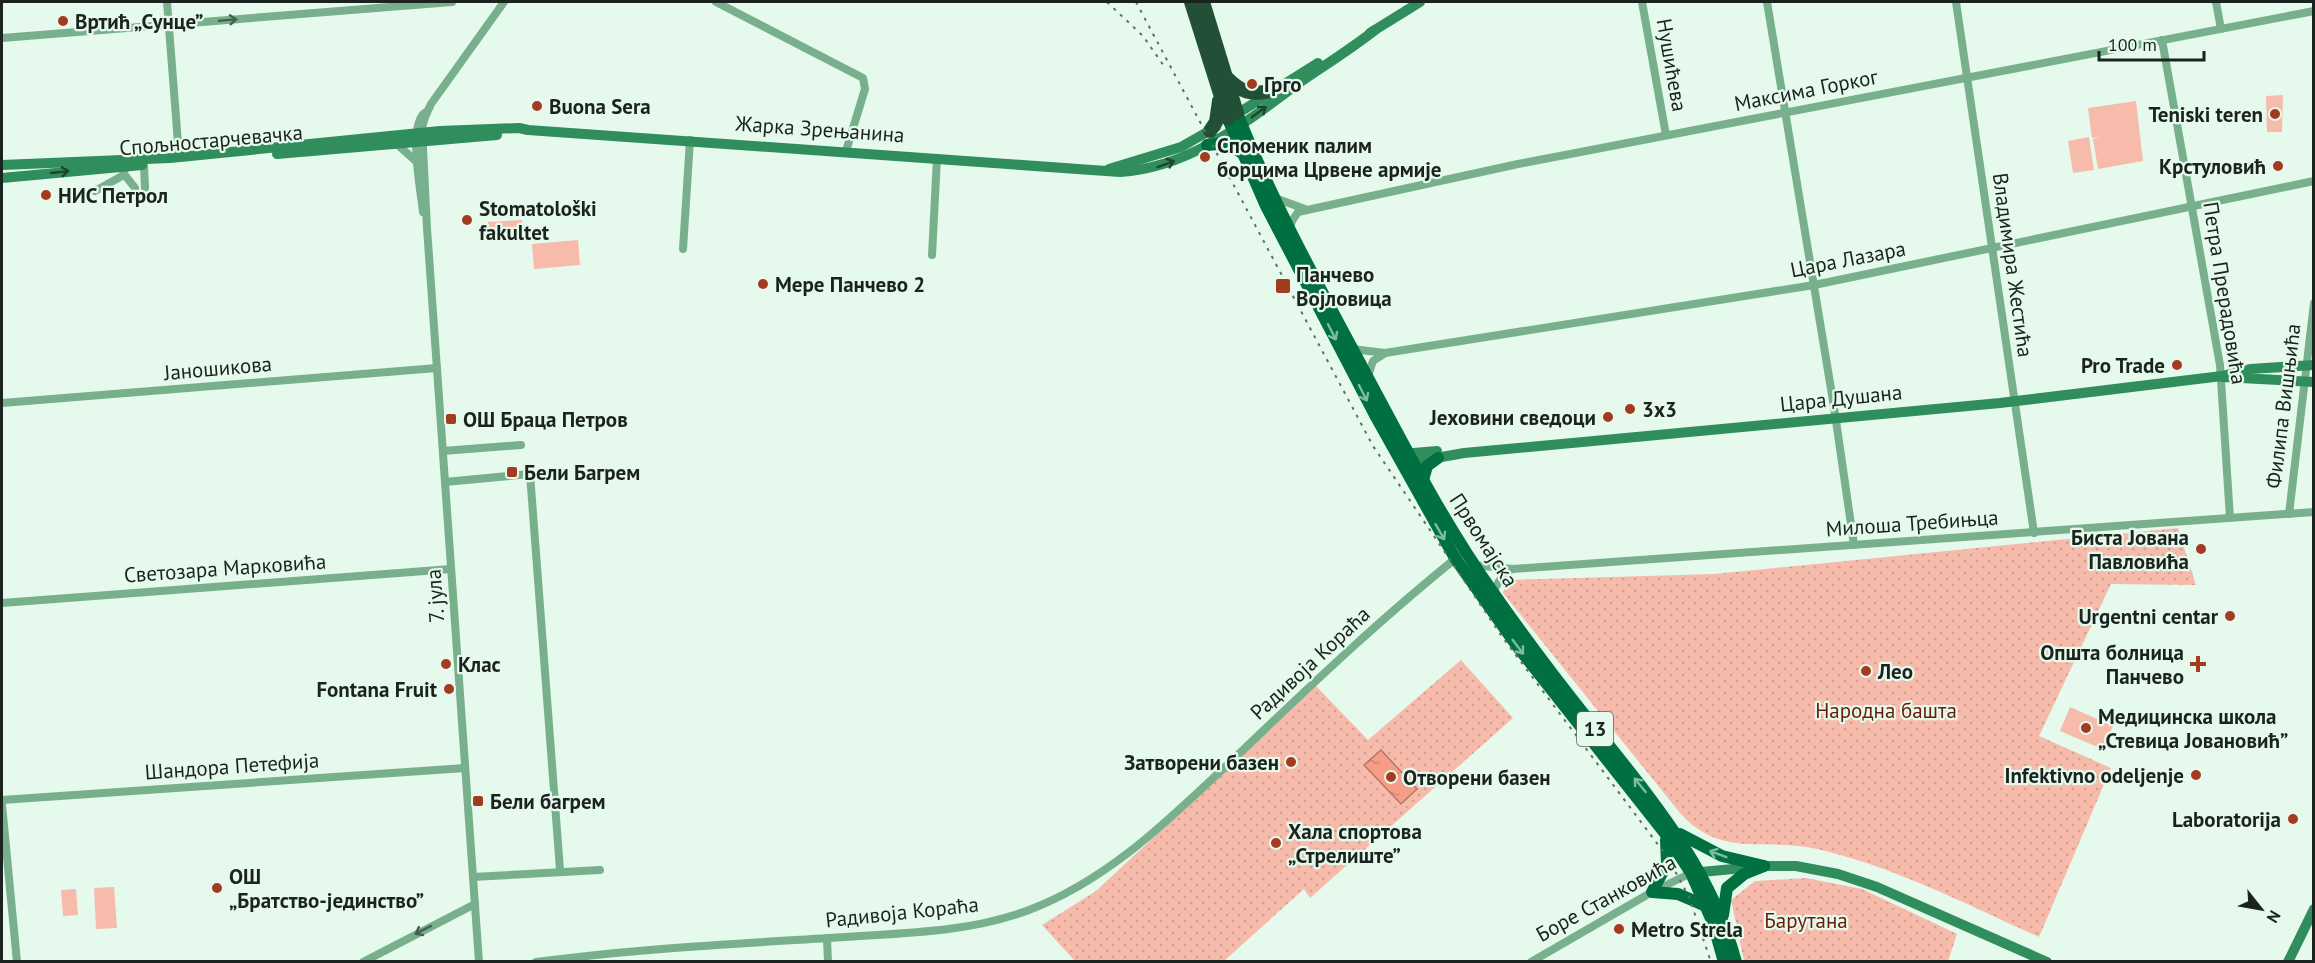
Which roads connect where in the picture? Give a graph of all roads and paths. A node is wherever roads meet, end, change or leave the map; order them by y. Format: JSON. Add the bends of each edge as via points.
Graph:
{"nodes":[{"id":1,"x":167,"y":2,"type":"edge"},
{"id":2,"x":452,"y":2,"type":"edge"},
{"id":3,"x":492,"y":2,"type":"edge"},
{"id":4,"x":716,"y":2,"type":"edge"},
{"id":5,"x":1191,"y":2,"type":"edge"},
{"id":6,"x":1203,"y":2,"type":"edge"},
{"id":7,"x":1420,"y":2,"type":"edge"},
{"id":8,"x":1642,"y":2,"type":"edge"},
{"id":9,"x":1767,"y":2,"type":"edge"},
{"id":10,"x":1956,"y":2,"type":"edge"},
{"id":11,"x":2216,"y":2,"type":"edge"},
{"id":12,"x":502,"y":4,"type":"edge"},
{"id":13,"x":2313,"y":11,"type":"edge"},
{"id":14,"x":169,"y":25,"type":"junction"},
{"id":15,"x":2220,"y":29,"type":"junction"},
{"id":16,"x":1375,"y":30,"type":"junction"},
{"id":17,"x":2,"y":38,"type":"edge"},
{"id":18,"x":2162,"y":40,"type":"junction"},
{"id":19,"x":1225,"y":76,"type":"junction"},
{"id":20,"x":1968,"y":78,"type":"junction"},
{"id":21,"x":1271,"y":91,"type":"junction"},
{"id":22,"x":1219,"y":96,"type":"junction"},
{"id":23,"x":1786,"y":112,"type":"junction"},
{"id":24,"x":426,"y":114,"type":"junction"},
{"id":25,"x":1235,"y":122,"type":"junction"},
{"id":26,"x":528,"y":130,"type":"junction"},
{"id":27,"x":437,"y":131,"type":"junction"},
{"id":28,"x":1666,"y":135,"type":"junction"},
{"id":29,"x":420,"y":138,"type":"junction"},
{"id":30,"x":1209,"y":138,"type":"junction"},
{"id":31,"x":690,"y":140,"type":"junction"},
{"id":32,"x":398,"y":145,"type":"junction"},
{"id":33,"x":846,"y":151,"type":"junction"},
{"id":34,"x":1243,"y":154,"type":"junction"},
{"id":35,"x":179,"y":156,"type":"junction"},
{"id":36,"x":937,"y":158,"type":"junction"},
{"id":37,"x":418,"y":163,"type":"junction"},
{"id":38,"x":2,"y":165,"type":"edge"},
{"id":39,"x":144,"y":165,"type":"junction"},
{"id":40,"x":125,"y":170,"type":"junction"},
{"id":41,"x":2,"y":178,"type":"edge"},
{"id":42,"x":2313,"y":181,"type":"edge"},
{"id":43,"x":135,"y":188,"type":"dead end"},
{"id":44,"x":145,"y":188,"type":"dead end"},
{"id":45,"x":95,"y":191,"type":"dead end"},
{"id":46,"x":1275,"y":198,"type":"junction"},
{"id":47,"x":2192,"y":206,"type":"junction"},
{"id":48,"x":1307,"y":209,"type":"junction"},
{"id":49,"x":427,"y":228,"type":"junction"},
{"id":50,"x":1290,"y":228,"type":"junction"},
{"id":51,"x":1992,"y":248,"type":"junction"},
{"id":52,"x":683,"y":249,"type":"dead end"},
{"id":53,"x":932,"y":255,"type":"dead end"},
{"id":54,"x":1814,"y":285,"type":"junction"},
{"id":55,"x":2313,"y":303,"type":"edge"},
{"id":56,"x":1352,"y":349,"type":"junction"},
{"id":57,"x":1385,"y":353,"type":"junction"},
{"id":58,"x":2310,"y":365,"type":"edge"},
{"id":59,"x":437,"y":368,"type":"junction"},
{"id":60,"x":2222,"y":376,"type":"junction"},
{"id":61,"x":1368,"y":377,"type":"junction"},
{"id":62,"x":2309,"y":381,"type":"edge"},
{"id":63,"x":2015,"y":401,"type":"junction"},
{"id":64,"x":2,"y":404,"type":"edge"},
{"id":65,"x":1836,"y":418,"type":"junction"},
{"id":66,"x":521,"y":445,"type":"dead end"},
{"id":67,"x":443,"y":451,"type":"junction"},
{"id":68,"x":1464,"y":453,"type":"junction"},
{"id":69,"x":1405,"y":458,"type":"junction"},
{"id":70,"x":1438,"y":458,"type":"junction"},
{"id":71,"x":1423,"y":480,"type":"junction"},
{"id":72,"x":445,"y":482,"type":"junction"},
{"id":73,"x":2313,"y":512,"type":"edge"},
{"id":74,"x":2289,"y":514,"type":"junction"},
{"id":75,"x":2230,"y":518,"type":"junction"},
{"id":76,"x":2034,"y":533,"type":"junction"},
{"id":77,"x":1854,"y":545,"type":"junction"},
{"id":78,"x":1460,"y":555,"type":"junction"},
{"id":79,"x":1474,"y":565,"type":"junction"},
{"id":80,"x":451,"y":569,"type":"junction"},
{"id":81,"x":1513,"y":569,"type":"junction"},
{"id":82,"x":1493,"y":592,"type":"junction"},
{"id":83,"x":2,"y":603,"type":"edge"},
{"id":84,"x":465,"y":768,"type":"junction"},
{"id":85,"x":2,"y":802,"type":"edge"},
{"id":86,"x":1670,"y":832,"type":"junction"},
{"id":87,"x":1764,"y":866,"type":"junction"},
{"id":88,"x":560,"y":870,"type":"junction"},
{"id":89,"x":600,"y":870,"type":"dead end"},
{"id":90,"x":1696,"y":872,"type":"junction"},
{"id":91,"x":473,"y":877,"type":"junction"},
{"id":92,"x":1652,"y":892,"type":"junction"},
{"id":93,"x":475,"y":903,"type":"junction"},
{"id":94,"x":1706,"y":906,"type":"junction"},
{"id":95,"x":2313,"y":909,"type":"edge"},
{"id":96,"x":1723,"y":916,"type":"junction"},
{"id":97,"x":827,"y":938,"type":"junction"},
{"id":98,"x":1532,"y":961,"type":"edge"},
{"id":99,"x":17,"y":962,"type":"edge"},
{"id":100,"x":363,"y":962,"type":"edge"},
{"id":101,"x":479,"y":962,"type":"edge"},
{"id":102,"x":536,"y":962,"type":"edge"},
{"id":103,"x":828,"y":962,"type":"edge"},
{"id":104,"x":1724,"y":962,"type":"edge"},
{"id":105,"x":1736,"y":962,"type":"edge"},
{"id":106,"x":2047,"y":962,"type":"edge"},
{"id":107,"x":2288,"y":962,"type":"edge"}],
"edges":[{"from":1,"to":14,"type":"street"},
{"from":14,"to":2,"type":"street","one_way":true},
{"from":3,"to":12,"type":"street"},
{"from":4,"to":33,"type":"street","via":[[863,78],[865,90]]},
{"from":5,"to":22,"type":"highway","number":"13"},
{"from":6,"to":19,"type":"highway","number":"13"},
{"from":7,"to":16,"type":"street","name":"Жарка Зрењанина"},
{"from":8,"to":28,"type":"street","name":"Нушићева"},
{"from":9,"to":23,"type":"street"},
{"from":10,"to":20,"type":"street","name":"Владимира Жестића"},
{"from":11,"to":15,"type":"street"},
{"from":12,"to":24,"type":"street"},
{"from":13,"to":15,"type":"street","name":"Максима Горког"},
{"from":14,"to":17,"type":"street"},
{"from":14,"to":35,"type":"street"},
{"from":15,"to":18,"type":"street","name":"Максима Горког"},
{"from":16,"to":21,"type":"street","name":"Жарка Зрењанина"},
{"from":25,"to":16,"type":"street","name":"Жарка Зрењанина","one_way":true},
{"from":18,"to":20,"type":"street","name":"Максима Горког"},
{"from":18,"to":47,"type":"street","name":"Петра Прерадовића"},
{"from":19,"to":21,"type":"highway","via":[[1244,93]]},
{"from":19,"to":25,"type":"highway","number":"13"},
{"from":20,"to":23,"type":"street","name":"Максима Горког"},
{"from":20,"to":51,"type":"street","name":"Владимира Жестића"},
{"from":21,"to":25,"type":"street","name":"Жарка Зрењанина"},
{"from":22,"to":25,"type":"highway","number":"13"},
{"from":22,"to":30,"type":"highway","via":[[1218,116]]},
{"from":23,"to":28,"type":"street","name":"Максима Горког"},
{"from":23,"to":54,"type":"street"},
{"from":24,"to":27,"type":"street"},
{"from":24,"to":29,"type":"street","via":[[418,118]]},
{"from":25,"to":30,"type":"street","name":"Жарка Зрењанина"},
{"from":25,"to":34,"type":"main road","name":"Првомајска","number":"13"},
{"from":25,"to":46,"type":"main road","name":"Првомајска","number":"13"},
{"from":26,"to":27,"type":"street","name":"Жарка Зрењанина"},
{"from":26,"to":29,"type":"street","name":"Жарка Зрењанина"},
{"from":26,"to":31,"type":"street","name":"Жарка Зрењанина"},
{"from":27,"to":29,"type":"street","name":"Жарка Зрењанина"},
{"from":28,"to":48,"type":"street","name":"Максима Горког"},
{"from":29,"to":32,"type":"street","name":"Спољностарчевачка"},
{"from":29,"to":35,"type":"street","name":"Спољностарчевачка"},
{"from":29,"to":37,"type":"street","name":"7. јула"},
{"from":29,"to":49,"type":"street","name":"7. јула"},
{"from":30,"to":34,"type":"main road","via":[[1228,143]]},
{"from":30,"to":36,"type":"street","name":"Жарка Зрењанина","via":[[1108,169]]},
{"from":31,"to":33,"type":"street","name":"Жарка Зрењанина"},
{"from":31,"to":52,"type":"street"},
{"from":32,"to":37,"type":"street"},
{"from":32,"to":39,"type":"street","name":"Спољностарчевачка"},
{"from":33,"to":36,"type":"street","name":"Жарка Зрењанина"},
{"from":34,"to":69,"type":"main road","name":"Првомајска","number":"13","one_way":true,"via":[[1272,216]]},
{"from":35,"to":38,"type":"street","name":"Спољностарчевачка"},
{"from":36,"to":53,"type":"street"},
{"from":37,"to":49,"type":"street","name":"7. јула"},
{"from":39,"to":40,"type":"street","name":"Спољностарчевачка"},
{"from":39,"to":44,"type":"street"},
{"from":41,"to":40,"type":"street","name":"Спољностарчевачка","one_way":true},
{"from":40,"to":43,"type":"street"},
{"from":40,"to":45,"type":"street"},
{"from":42,"to":47,"type":"street","name":"Цара Лазара"},
{"from":46,"to":48,"type":"street"},
{"from":46,"to":50,"type":"main road","name":"Првомајска","number":"13"},
{"from":47,"to":51,"type":"street","name":"Цара Лазара"},
{"from":47,"to":60,"type":"street","name":"Петра Прерадовића"},
{"from":48,"to":50,"type":"street","via":[[1295,216]]},
{"from":49,"to":59,"type":"street","name":"7. јула"},
{"from":50,"to":56,"type":"main road","name":"Првомајска","number":"13"},
{"from":51,"to":54,"type":"street","name":"Цара Лазара"},
{"from":51,"to":63,"type":"street","name":"Владимира Жестића"},
{"from":54,"to":57,"type":"street","name":"Цара Лазара"},
{"from":54,"to":65,"type":"street"},
{"from":55,"to":58,"type":"street","name":"Филипа Вишњића"},
{"from":56,"to":57,"type":"street","name":"Цара Лазара"},
{"from":56,"to":61,"type":"main road","name":"Првомајска","number":"13"},
{"from":57,"to":61,"type":"street","via":[[1373,361]]},
{"from":58,"to":60,"type":"street","name":"Цара Душана","via":[[2250,369]]},
{"from":58,"to":62,"type":"street","name":"Филипа Вишњића"},
{"from":59,"to":64,"type":"street","name":"Јаношикова"},
{"from":59,"to":67,"type":"street","name":"7. јула"},
{"from":60,"to":62,"type":"street","name":"Цара Душана"},
{"from":60,"to":63,"type":"street","name":"Цара Душана"},
{"from":60,"to":75,"type":"street","name":"Петра Прерадовића"},
{"from":61,"to":69,"type":"main road","name":"Првомајска","number":"13"},
{"from":62,"to":74,"type":"street","name":"Филипа Вишњића"},
{"from":63,"to":65,"type":"street","name":"Цара Душана"},
{"from":63,"to":76,"type":"street","name":"Владимира Жестића"},
{"from":65,"to":68,"type":"street","name":"Цара Душана"},
{"from":65,"to":77,"type":"street"},
{"from":66,"to":67,"type":"street"},
{"from":67,"to":72,"type":"street","name":"7. јула"},
{"from":68,"to":69,"type":"street","name":"Цара Душана","via":[[1450,450]]},
{"from":68,"to":70,"type":"street","name":"Цара Душана"},
{"from":69,"to":70,"type":"street","name":"Цара Душана"},
{"from":69,"to":71,"type":"main road","name":"Првомајска","number":"13"},
{"from":69,"to":78,"type":"main road","name":"Првомајска","number":"13","one_way":true},
{"from":70,"to":71,"type":"main road","via":[[1427,466]]},
{"from":71,"to":78,"type":"main road","name":"Првомајска","number":"13"},
{"from":72,"to":80,"type":"street","name":"7. јула"},
{"from":72,"to":88,"type":"street","via":[[530,474]]},
{"from":73,"to":74,"type":"street","name":"Милоша Требињца"},
{"from":74,"to":75,"type":"street","name":"Милоша Требињца"},
{"from":75,"to":76,"type":"street","name":"Милоша Требињца"},
{"from":76,"to":77,"type":"street","name":"Милоша Требињца"},
{"from":77,"to":81,"type":"street","name":"Милоша Требињца"},
{"from":78,"to":79,"type":"main road","name":"Првомајска","number":"13"},
{"from":78,"to":86,"type":"main road","name":"Првомајска","number":"13","one_way":true,"via":[[1517,646]]},
{"from":78,"to":97,"type":"street","name":"Радивоја Кораћа","via":[[1194,797],[1093,878],[1030,910],[984,922]]},
{"from":79,"to":81,"type":"street","name":"Милоша Требињца"},
{"from":79,"to":82,"type":"main road","name":"Првомајска","number":"13"},
{"from":80,"to":83,"type":"street","name":"Светозара Марковића"},
{"from":80,"to":84,"type":"street","name":"7. јула"},
{"from":81,"to":82,"type":"street","via":[[1502,576]]},
{"from":86,"to":82,"type":"main road","name":"Првомајска","number":"13","one_way":true},
{"from":84,"to":85,"type":"street","name":"Шандора Петефија"},
{"from":84,"to":91,"type":"street","name":"7. јула"},
{"from":85,"to":99,"type":"street"},
{"from":87,"to":86,"type":"main road","one_way":true,"via":[[1722,856]]},
{"from":86,"to":90,"type":"main road","name":"Првомајска","number":"13"},
{"from":86,"to":92,"type":"main road","via":[[1668,858]]},
{"from":87,"to":90,"type":"street"},
{"from":87,"to":96,"type":"main road","via":[[1744,874],[1727,888]]},
{"from":87,"to":106,"type":"street","via":[[1808,868],[1858,880]]},
{"from":88,"to":89,"type":"street"},
{"from":88,"to":91,"type":"street"},
{"from":90,"to":92,"type":"street","name":"Боре Станковића"},
{"from":90,"to":94,"type":"main road","name":"Првомајска","number":"13"},
{"from":90,"to":96,"type":"main road","name":"Првомајска","number":"13"},
{"from":91,"to":93,"type":"street","name":"7. јула"},
{"from":92,"to":94,"type":"main road","via":[[1678,894]]},
{"from":92,"to":98,"type":"street","name":"Боре Станковића"},
{"from":93,"to":100,"type":"street","one_way":true},
{"from":93,"to":101,"type":"street","name":"7. јула"},
{"from":94,"to":104,"type":"main road","name":"Првомајска","number":"13"},
{"from":95,"to":107,"type":"street"},
{"from":96,"to":105,"type":"main road","name":"Првомајска","number":"13"},
{"from":97,"to":102,"type":"street","name":"Радивоја Кораћа"},
{"from":97,"to":103,"type":"street"}]}
